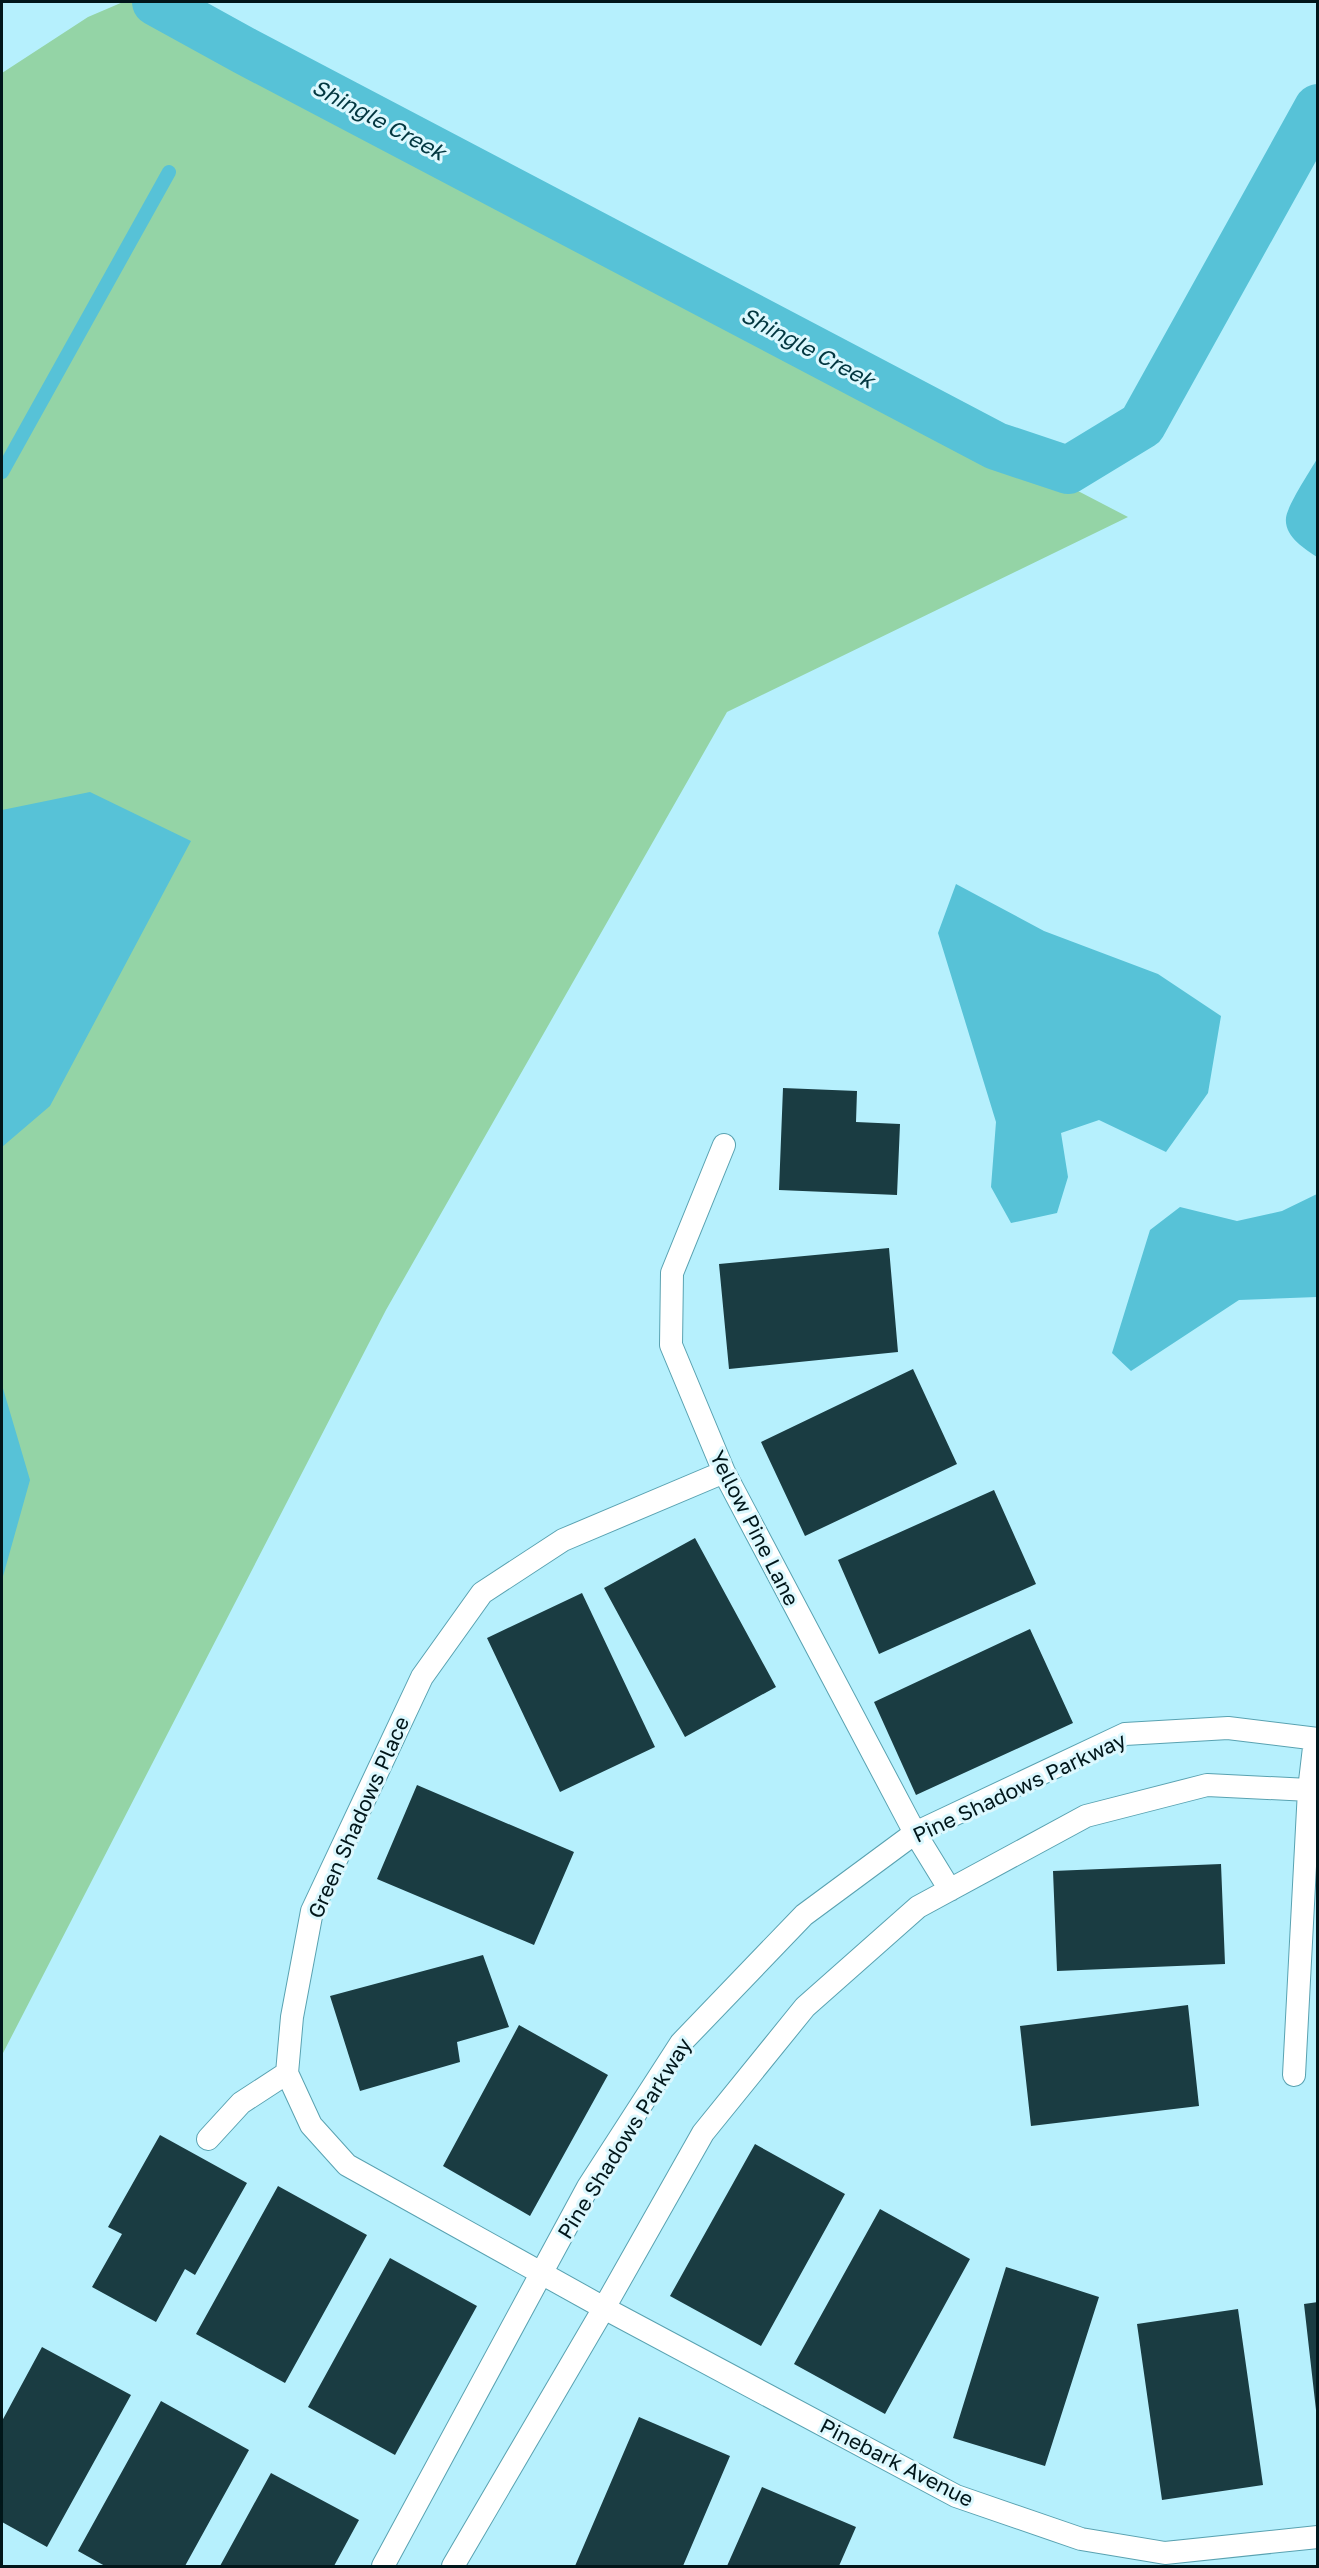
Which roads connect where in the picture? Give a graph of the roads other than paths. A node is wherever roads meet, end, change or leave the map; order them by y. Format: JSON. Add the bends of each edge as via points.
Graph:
{"nodes":[{"id":1,"x":724,"y":1145,"type":"dead end"},
{"id":2,"x":724,"y":1472,"type":"junction"},
{"id":3,"x":1316,"y":1739,"type":"edge"},
{"id":4,"x":1313,"y":1791,"type":"edge"},
{"id":5,"x":915,"y":1833,"type":"junction"},
{"id":6,"x":950,"y":1890,"type":"junction"},
{"id":7,"x":287,"y":2073,"type":"junction"},
{"id":8,"x":1294,"y":2076,"type":"dead end"},
{"id":9,"x":208,"y":2139,"type":"dead end"},
{"id":10,"x":541,"y":2272,"type":"junction"},
{"id":11,"x":604,"y":2308,"type":"junction"},
{"id":12,"x":1317,"y":2537,"type":"edge"},
{"id":13,"x":383,"y":2566,"type":"edge"},
{"id":14,"x":453,"y":2566,"type":"edge"}],
"edges":[{"from":1,"to":2,"type":"lane","name":"Yellow Pine Lane","via":[[672,1273],[671,1345]]},
{"from":2,"to":5,"type":"lane","name":"Yellow Pine Lane"},
{"from":2,"to":7,"type":"lane","name":"Green Shadows Place","via":[[563,1540],[482,1593],[422,1677],[312,1911],[292,2017]]},
{"from":3,"to":4,"type":"lane"},
{"from":3,"to":5,"type":"lane","name":"Pine Shadows Parkway","via":[[1228,1728],[1125,1734]]},
{"from":4,"to":6,"type":"lane","via":[[1207,1785],[1086,1816]]},
{"from":4,"to":8,"type":"lane"},
{"from":5,"to":6,"type":"lane","name":"Yellow Pine Lane"},
{"from":5,"to":10,"type":"lane","name":"Pine Shadows Parkway","via":[[804,1915],[681,2043],[588,2187]]},
{"from":6,"to":11,"type":"lane","via":[[918,1907],[805,2007],[703,2133]]},
{"from":7,"to":9,"type":"lane","via":[[241,2103]]},
{"from":7,"to":10,"type":"lane","name":"Green Shadows Place","via":[[310,2125],[347,2165]]},
{"from":10,"to":11,"type":"lane","name":"Pinebark Avenue"},
{"from":10,"to":13,"type":"lane","name":"Pine Shadows Parkway"},
{"from":11,"to":12,"type":"lane","name":"Pinebark Avenue","via":[[956,2496],[1082,2540],[1165,2553]]},
{"from":11,"to":14,"type":"lane"}]}
